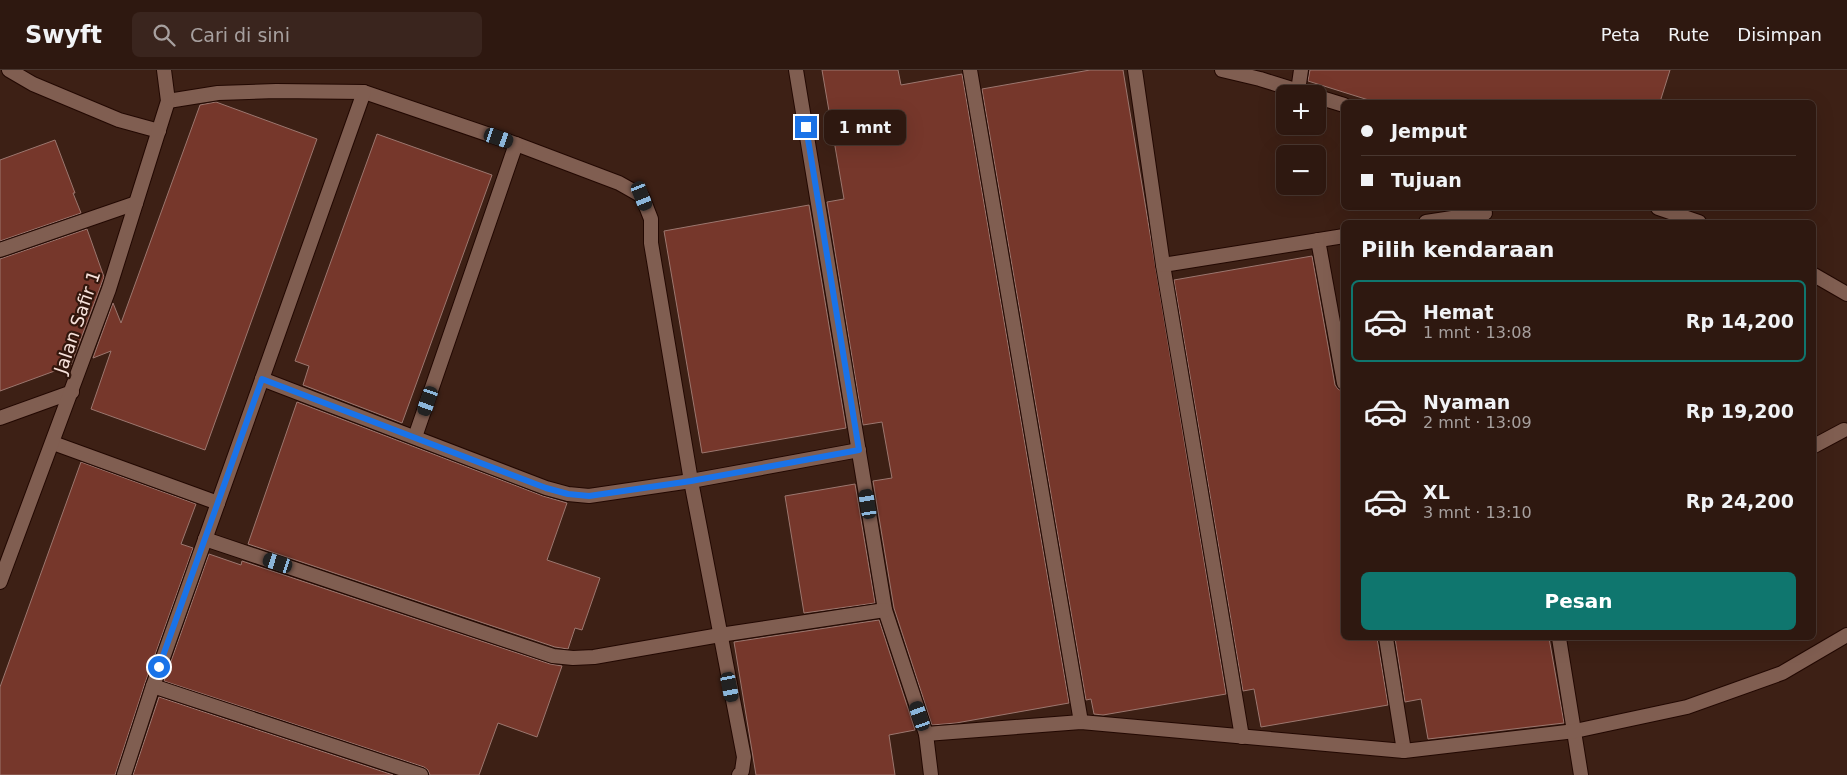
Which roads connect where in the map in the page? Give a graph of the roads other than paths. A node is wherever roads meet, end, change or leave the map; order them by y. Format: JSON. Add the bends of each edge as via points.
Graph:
{"nodes":[{"id":1,"x":8,"y":70,"type":"edge"},
{"id":2,"x":164,"y":70,"type":"edge"},
{"id":3,"x":796,"y":70,"type":"edge"},
{"id":4,"x":970,"y":70,"type":"edge"},
{"id":5,"x":1134,"y":70,"type":"edge"},
{"id":6,"x":1222,"y":70,"type":"edge"},
{"id":7,"x":1301,"y":70,"type":"edge"},
{"id":8,"x":1280,"y":85,"type":"edge"},
{"id":9,"x":1302,"y":85,"type":"edge"},
{"id":10,"x":364,"y":92,"type":"junction"},
{"id":11,"x":1326,"y":99,"type":"edge"},
{"id":12,"x":168,"y":101,"type":"junction"},
{"id":13,"x":1341,"y":103,"type":"edge"},
{"id":14,"x":159,"y":131,"type":"junction"},
{"id":15,"x":516,"y":144,"type":"junction"},
{"id":16,"x":136,"y":203,"type":"junction"},
{"id":17,"x":1664,"y":210,"type":"edge"},
{"id":18,"x":1486,"y":214,"type":"edge"},
{"id":19,"x":1441,"y":220,"type":"edge"},
{"id":20,"x":1693,"y":220,"type":"edge"},
{"id":21,"x":1341,"y":236,"type":"edge"},
{"id":22,"x":1318,"y":240,"type":"junction"},
{"id":23,"x":0,"y":250,"type":"edge"},
{"id":24,"x":1163,"y":265,"type":"junction"},
{"id":25,"x":1816,"y":276,"type":"edge"},
{"id":26,"x":1847,"y":294,"type":"edge"},
{"id":27,"x":1341,"y":366,"type":"edge"},
{"id":28,"x":262,"y":379,"type":"junction"},
{"id":29,"x":72,"y":392,"type":"junction"},
{"id":30,"x":0,"y":418,"type":"edge"},
{"id":31,"x":1844,"y":430,"type":"dead end"},
{"id":32,"x":416,"y":437,"type":"junction"},
{"id":33,"x":53,"y":443,"type":"junction"},
{"id":34,"x":1816,"y":445,"type":"edge"},
{"id":35,"x":859,"y":450,"type":"junction"},
{"id":36,"x":691,"y":481,"type":"junction"},
{"id":37,"x":218,"y":503,"type":"junction"},
{"id":38,"x":205,"y":539,"type":"junction"},
{"id":39,"x":0,"y":582,"type":"edge"},
{"id":40,"x":885,"y":610,"type":"junction"},
{"id":41,"x":720,"y":635,"type":"junction"},
{"id":42,"x":1847,"y":635,"type":"edge"},
{"id":43,"x":1386,"y":640,"type":"edge"},
{"id":44,"x":1559,"y":640,"type":"edge"},
{"id":45,"x":153,"y":686,"type":"junction"},
{"id":46,"x":1081,"y":722,"type":"junction"},
{"id":47,"x":1575,"y":731,"type":"junction"},
{"id":48,"x":926,"y":734,"type":"junction"},
{"id":49,"x":1242,"y":737,"type":"junction"},
{"id":50,"x":1404,"y":751,"type":"junction"},
{"id":51,"x":124,"y":775,"type":"edge"},
{"id":52,"x":421,"y":775,"type":"edge"},
{"id":53,"x":739,"y":775,"type":"edge"},
{"id":54,"x":931,"y":775,"type":"edge"},
{"id":55,"x":1581,"y":775,"type":"edge"}],
"edges":[{"from":1,"to":14,"type":"street","via":[[119,120]]},
{"from":2,"to":12,"type":"street","name":"Jalan Safir 1"},
{"from":3,"to":35,"type":"street"},
{"from":4,"to":46,"type":"street"},
{"from":5,"to":24,"type":"street"},
{"from":6,"to":8,"type":"street"},
{"from":7,"to":9,"type":"street"},
{"from":10,"to":12,"type":"street","via":[[276,90],[218,93]]},
{"from":10,"to":15,"type":"street"},
{"from":10,"to":28,"type":"street"},
{"from":11,"to":13,"type":"street"},
{"from":12,"to":14,"type":"street","name":"Jalan Safir 1"},
{"from":14,"to":16,"type":"street","name":"Jalan Safir 1"},
{"from":15,"to":32,"type":"street"},
{"from":15,"to":36,"type":"street","via":[[619,183],[642,196],[651,219],[651,243]]},
{"from":16,"to":23,"type":"street"},
{"from":16,"to":29,"type":"street","name":"Jalan Safir 1"},
{"from":17,"to":20,"type":"street"},
{"from":18,"to":19,"type":"street"},
{"from":21,"to":22,"type":"street"},
{"from":22,"to":24,"type":"street"},
{"from":22,"to":27,"type":"street"},
{"from":24,"to":49,"type":"street"},
{"from":25,"to":26,"type":"street"},
{"from":28,"to":32,"type":"street"},
{"from":28,"to":37,"type":"street"},
{"from":29,"to":30,"type":"street"},
{"from":29,"to":33,"type":"street","name":"Jalan Safir 1"},
{"from":31,"to":34,"type":"street"},
{"from":32,"to":36,"type":"street","via":[[568,494],[589,496]]},
{"from":33,"to":37,"type":"street"},
{"from":33,"to":39,"type":"street","name":"Jalan Safir 1"},
{"from":35,"to":36,"type":"street"},
{"from":35,"to":40,"type":"street"},
{"from":36,"to":41,"type":"street"},
{"from":37,"to":38,"type":"street"},
{"from":38,"to":41,"type":"street","via":[[553,656],[594,657]]},
{"from":38,"to":45,"type":"street"},
{"from":40,"to":41,"type":"street"},
{"from":40,"to":48,"type":"street"},
{"from":41,"to":53,"type":"street","via":[[744,757]]},
{"from":42,"to":47,"type":"street","via":[[1782,673],[1687,707]]},
{"from":43,"to":50,"type":"street"},
{"from":44,"to":47,"type":"street"},
{"from":45,"to":51,"type":"street"},
{"from":45,"to":52,"type":"street"},
{"from":46,"to":48,"type":"street"},
{"from":46,"to":49,"type":"street"},
{"from":47,"to":50,"type":"street"},
{"from":47,"to":55,"type":"street"},
{"from":48,"to":54,"type":"street"},
{"from":49,"to":50,"type":"street"}]}
